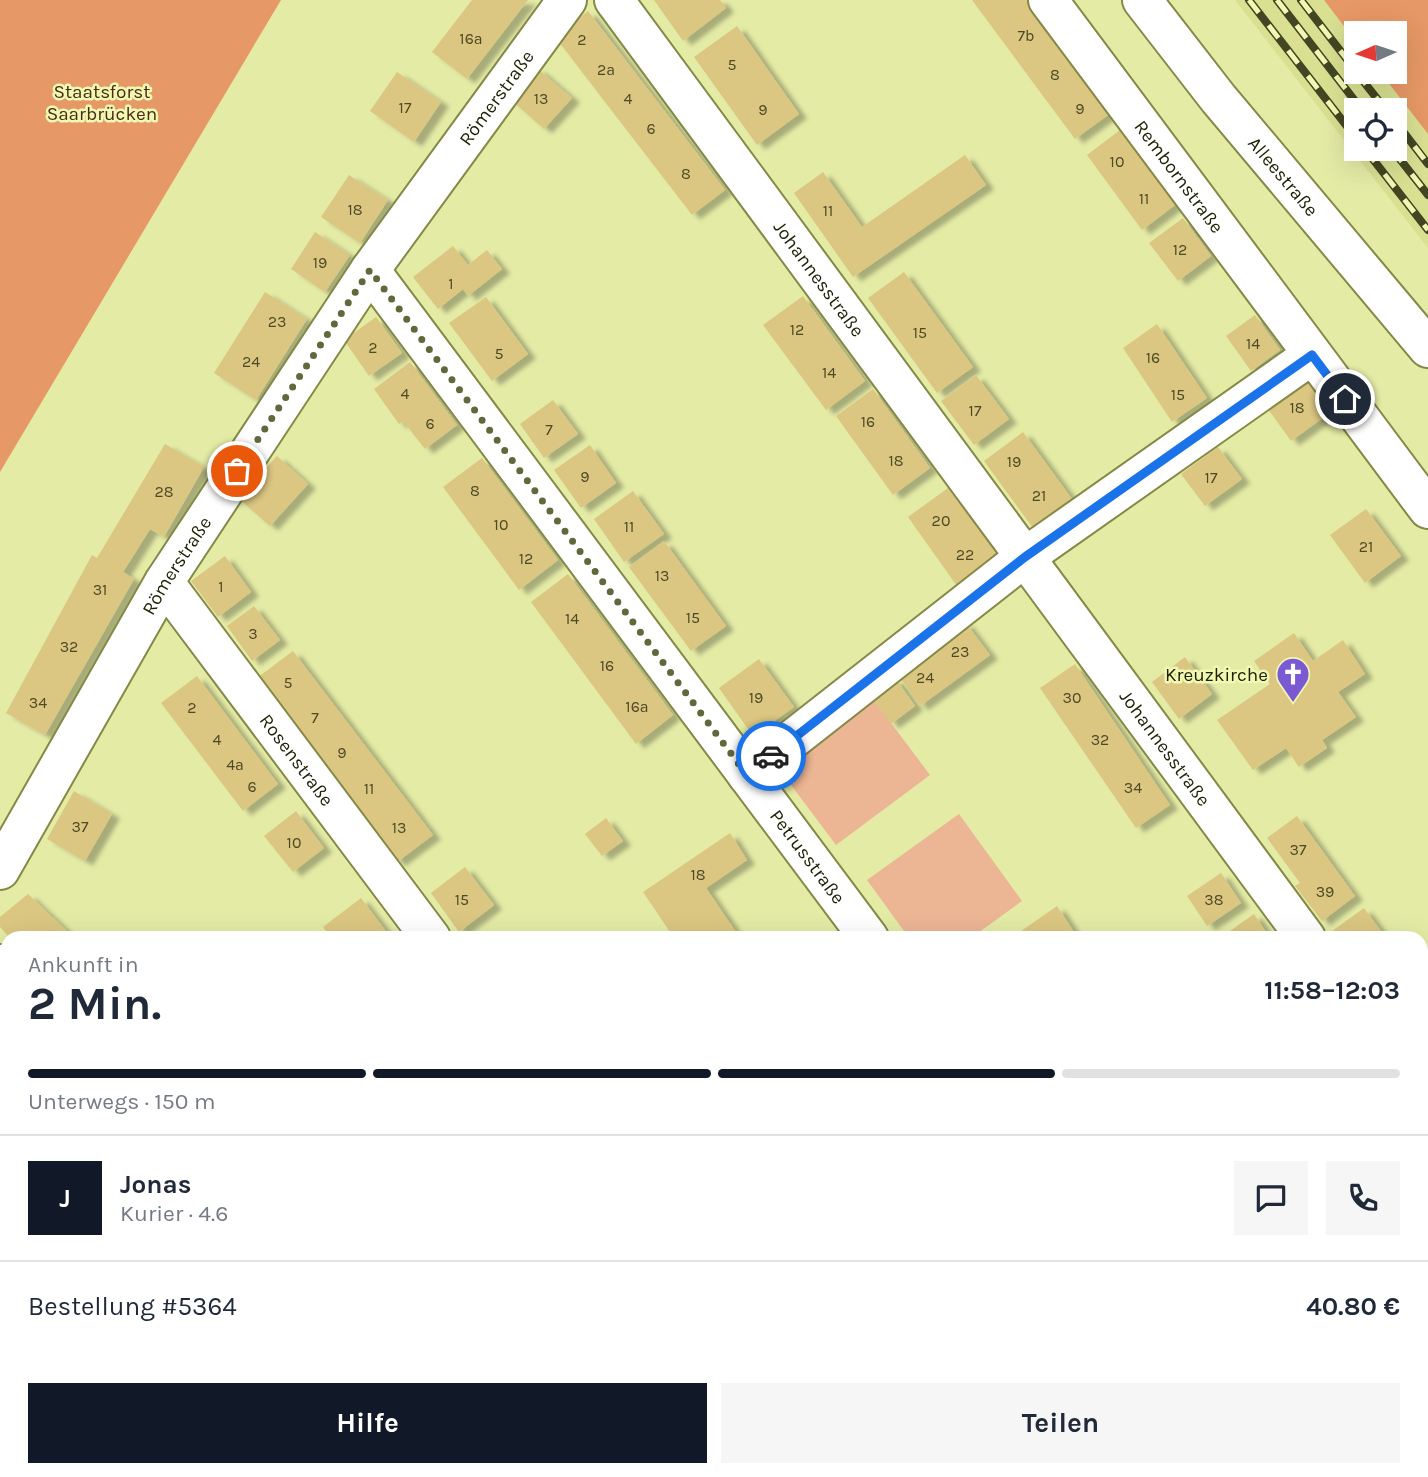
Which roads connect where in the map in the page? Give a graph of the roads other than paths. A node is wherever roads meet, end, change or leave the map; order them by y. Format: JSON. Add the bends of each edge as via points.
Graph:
{"nodes":[{"id":1,"x":567,"y":0,"type":"edge"},
{"id":2,"x":614,"y":0,"type":"edge"},
{"id":3,"x":1048,"y":0,"type":"edge"},
{"id":4,"x":1142,"y":0,"type":"edge"},
{"id":5,"x":370,"y":270,"type":"junction"},
{"id":6,"x":1428,"y":348,"type":"edge"},
{"id":7,"x":1312,"y":355,"type":"junction"},
{"id":8,"x":1428,"y":509,"type":"edge"},
{"id":9,"x":1025,"y":557,"type":"junction"},
{"id":10,"x":164,"y":582,"type":"junction"},
{"id":11,"x":747,"y":775,"type":"junction"},
{"id":12,"x":0,"y":870,"type":"edge"},
{"id":13,"x":426,"y":931,"type":"edge"},
{"id":14,"x":864,"y":931,"type":"edge"},
{"id":15,"x":1301,"y":931,"type":"edge"}],
"edges":[{"from":1,"to":5,"type":"street","name":"Römerstraße"},
{"from":2,"to":9,"type":"street","name":"Johannesstraße"},
{"from":3,"to":7,"type":"street","name":"Rembornstraße"},
{"from":4,"to":6,"type":"street","name":"Alleestraße","via":[[1218,98]]},
{"from":5,"to":10,"type":"street","name":"Römerstraße"},
{"from":5,"to":11,"type":"street","name":"Petrusstraße"},
{"from":7,"to":8,"type":"street","name":"Rembornstraße"},
{"from":7,"to":9,"type":"street"},
{"from":9,"to":11,"type":"street"},
{"from":9,"to":15,"type":"street","name":"Johannesstraße"},
{"from":10,"to":12,"type":"street","name":"Römerstraße"},
{"from":10,"to":13,"type":"street","name":"Rosenstraße"},
{"from":11,"to":14,"type":"street","name":"Petrusstraße"}]}
